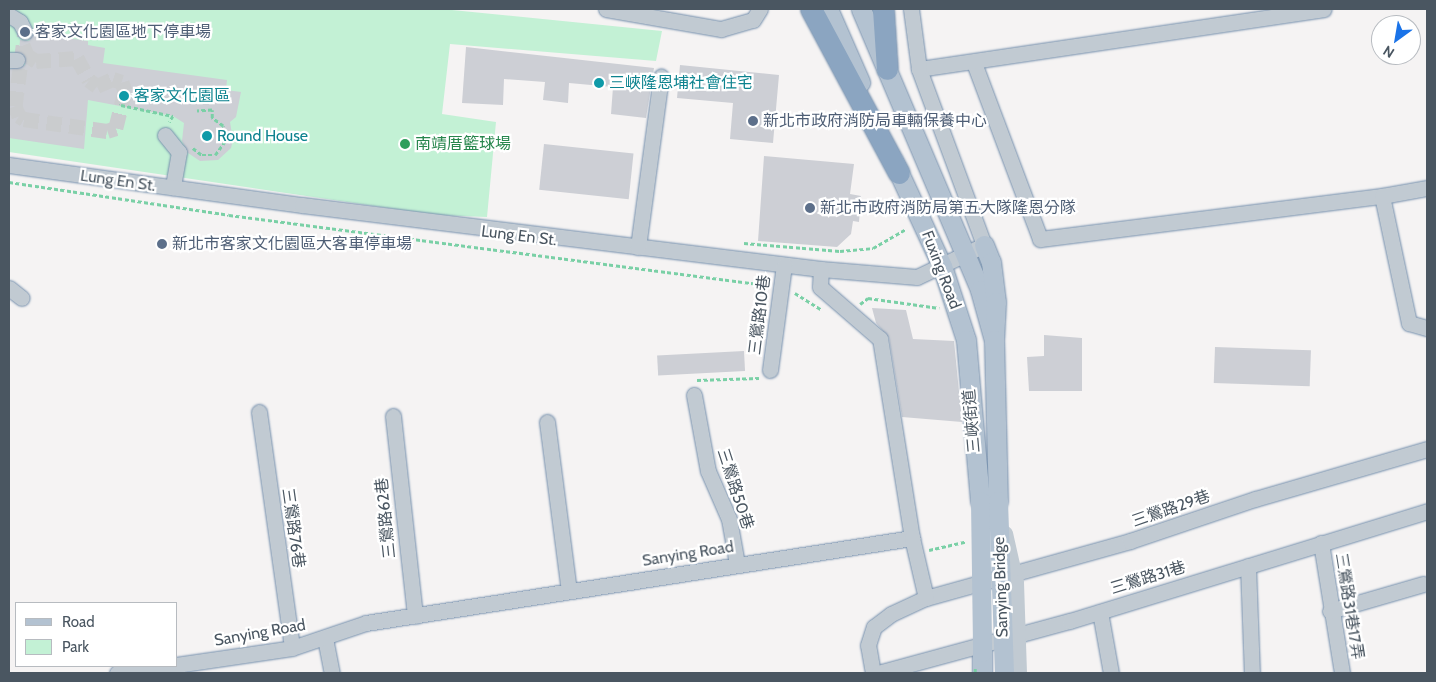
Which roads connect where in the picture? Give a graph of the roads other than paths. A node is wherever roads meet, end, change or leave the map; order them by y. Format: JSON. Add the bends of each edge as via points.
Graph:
{"nodes":[{"id":1,"x":606,"y":9,"type":"edge"},
{"id":2,"x":760,"y":9,"type":"edge"},
{"id":3,"x":805,"y":9,"type":"edge"},
{"id":4,"x":811,"y":9,"type":"edge"},
{"id":5,"x":828,"y":9,"type":"edge"},
{"id":6,"x":861,"y":9,"type":"edge"},
{"id":7,"x":884,"y":9,"type":"edge"},
{"id":8,"x":911,"y":9,"type":"edge"},
{"id":9,"x":1324,"y":9,"type":"edge"},
{"id":10,"x":9,"y":15,"type":"edge"},
{"id":11,"x":822,"y":31,"type":"junction"},
{"id":12,"x":25,"y":32,"type":"tunnel mouth"},
{"id":13,"x":974,"y":63,"type":"junction"},
{"id":14,"x":887,"y":68,"type":"junction"},
{"id":15,"x":919,"y":69,"type":"junction"},
{"id":16,"x":661,"y":77,"type":"dead end"},
{"id":17,"x":165,"y":135,"type":"road end"},
{"id":18,"x":9,"y":165,"type":"edge"},
{"id":19,"x":899,"y":172,"type":"junction"},
{"id":20,"x":173,"y":187,"type":"junction"},
{"id":21,"x":1427,"y":188,"type":"edge"},
{"id":22,"x":1382,"y":196,"type":"junction"},
{"id":23,"x":984,"y":245,"type":"junction"},
{"id":24,"x":638,"y":247,"type":"junction"},
{"id":25,"x":966,"y":254,"type":"junction"},
{"id":26,"x":784,"y":265,"type":"junction"},
{"id":27,"x":942,"y":266,"type":"junction"},
{"id":28,"x":821,"y":269,"type":"junction"},
{"id":29,"x":9,"y":288,"type":"edge"},
{"id":30,"x":22,"y":298,"type":"dead end"},
{"id":31,"x":1427,"y":328,"type":"edge"},
{"id":32,"x":966,"y":340,"type":"joint"},
{"id":33,"x":994,"y":340,"type":"junction"},
{"id":34,"x":770,"y":370,"type":"road end"},
{"id":35,"x":694,"y":395,"type":"road end"},
{"id":36,"x":259,"y":412,"type":"dead end"},
{"id":37,"x":393,"y":416,"type":"dead end"},
{"id":38,"x":547,"y":422,"type":"dead end"},
{"id":39,"x":1427,"y":450,"type":"edge"},
{"id":40,"x":980,"y":501,"type":"joint"},
{"id":41,"x":998,"y":501,"type":"junction"},
{"id":42,"x":1427,"y":510,"type":"edge"},
{"id":43,"x":1321,"y":543,"type":"junction"},
{"id":44,"x":914,"y":546,"type":"junction"},
{"id":45,"x":738,"y":564,"type":"junction"},
{"id":46,"x":1248,"y":566,"type":"junction"},
{"id":47,"x":1423,"y":584,"type":"dead end"},
{"id":48,"x":569,"y":591,"type":"junction"},
{"id":49,"x":926,"y":598,"type":"junction"},
{"id":50,"x":1330,"y":611,"type":"junction"},
{"id":51,"x":1100,"y":612,"type":"junction"},
{"id":52,"x":415,"y":616,"type":"junction"},
{"id":53,"x":325,"y":638,"type":"junction"},
{"id":54,"x":292,"y":648,"type":"junction"},
{"id":55,"x":178,"y":665,"type":"edge"},
{"id":56,"x":162,"y":667,"type":"edge"},
{"id":57,"x":117,"y":673,"type":"edge"},
{"id":58,"x":332,"y":673,"type":"edge"},
{"id":59,"x":873,"y":673,"type":"edge"},
{"id":60,"x":878,"y":673,"type":"edge"},
{"id":61,"x":982,"y":673,"type":"edge"},
{"id":62,"x":1004,"y":673,"type":"edge"},
{"id":63,"x":1019,"y":673,"type":"edge"},
{"id":64,"x":1111,"y":673,"type":"edge"},
{"id":65,"x":1252,"y":673,"type":"edge"},
{"id":66,"x":1342,"y":673,"type":"edge"}],
"edges":[{"from":1,"to":2,"type":"street","via":[[721,29],[753,20]]},
{"from":3,"to":11,"type":"street"},
{"from":4,"to":11,"type":"highway"},
{"from":5,"to":19,"type":"main road","name":"Fuxing Road"},
{"from":6,"to":14,"type":"main road","name":"Fuxing Road"},
{"from":7,"to":14,"type":"highway"},
{"from":8,"to":15,"type":"street"},
{"from":9,"to":13,"type":"street"},
{"from":10,"to":12,"type":"street","via":[[20,22]]},
{"from":11,"to":19,"type":"highway"},
{"from":13,"to":15,"type":"street"},
{"from":13,"to":22,"type":"street","via":[[1040,239]]},
{"from":14,"to":25,"type":"main road","name":"Fuxing Road"},
{"from":15,"to":23,"type":"street"},
{"from":16,"to":24,"type":"street"},
{"from":17,"to":20,"type":"street","via":[[179,152]]},
{"from":18,"to":20,"type":"street","name":"Lung En St."},
{"from":19,"to":27,"type":"main road","name":"Fuxing Road"},
{"from":20,"to":24,"type":"street","name":"Lung En St."},
{"from":21,"to":22,"type":"street"},
{"from":22,"to":31,"type":"street","via":[[1409,324]]},
{"from":23,"to":25,"type":"street","name":"Lung En St."},
{"from":23,"to":33,"type":"main road","via":[[991,262],[996,302]]},
{"from":24,"to":26,"type":"street","name":"Lung En St."},
{"from":25,"to":27,"type":"street","name":"Lung En St."},
{"from":25,"to":33,"type":"main road","name":"Fuxing Road"},
{"from":26,"to":28,"type":"street","name":"Lung En St."},
{"from":26,"to":34,"type":"street","name":"三鶯路10巷"},
{"from":27,"to":28,"type":"street","name":"Lung En St.","via":[[917,277]]},
{"from":27,"to":32,"type":"main road","name":"Fuxing Road"},
{"from":28,"to":44,"type":"street","via":[[820,287],[878,335]]},
{"from":29,"to":30,"type":"street"},
{"from":32,"to":40,"type":"main road","name":"三峽街道"},
{"from":33,"to":41,"type":"main road","name":"三峽街道"},
{"from":35,"to":45,"type":"street","name":"三鶯路50巷","via":[[708,471],[729,519]]},
{"from":36,"to":54,"type":"street","name":"三鶯路76巷"},
{"from":37,"to":52,"type":"street","name":"三鶯路62巷"},
{"from":38,"to":48,"type":"street"},
{"from":39,"to":49,"type":"street","name":"三鶯路29巷","via":[[1255,499],[1130,541]]},
{"from":40,"to":61,"type":"main road","name":"Sanying Bridge","bridge":true},
{"from":41,"to":62,"type":"main road","name":"Sanying Bridge","bridge":true},
{"from":41,"to":63,"type":"street","bridge":true,"via":[[1016,582]]},
{"from":42,"to":43,"type":"street","name":"三鶯路31巷"},
{"from":43,"to":46,"type":"street","name":"三鶯路31巷"},
{"from":43,"to":50,"type":"street","name":"三鶯路31巷17弄"},
{"from":44,"to":45,"type":"street","name":"Sanying Road"},
{"from":44,"to":49,"type":"street"},
{"from":45,"to":48,"type":"street","name":"Sanying Road"},
{"from":46,"to":51,"type":"street","name":"三鶯路31巷"},
{"from":46,"to":65,"type":"street"},
{"from":47,"to":50,"type":"street"},
{"from":48,"to":52,"type":"street","name":"Sanying Road"},
{"from":49,"to":59,"type":"street","via":[[891,614],[874,627],[868,645]]},
{"from":50,"to":66,"type":"street","name":"三鶯路31巷17弄"},
{"from":51,"to":60,"type":"street","name":"三鶯路31巷"},
{"from":51,"to":64,"type":"street"},
{"from":52,"to":53,"type":"street","name":"Sanying Road","via":[[366,623]]},
{"from":53,"to":54,"type":"street","name":"Sanying Road"},
{"from":53,"to":58,"type":"street"},
{"from":54,"to":55,"type":"street","name":"Sanying Road"},
{"from":56,"to":57,"type":"street"}]}
